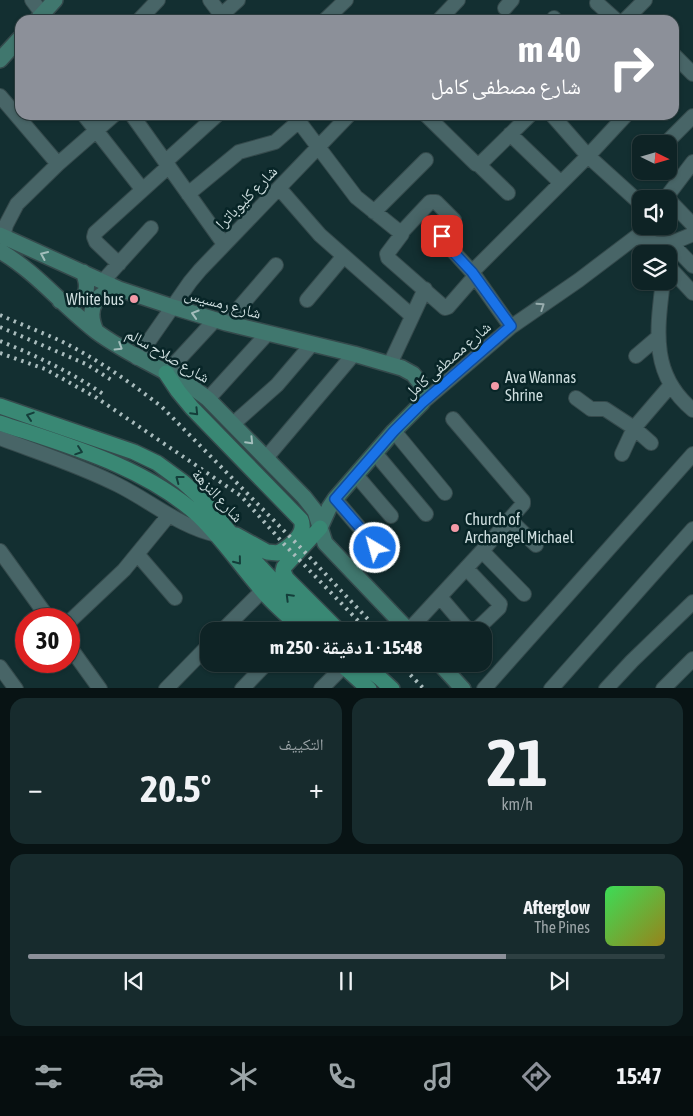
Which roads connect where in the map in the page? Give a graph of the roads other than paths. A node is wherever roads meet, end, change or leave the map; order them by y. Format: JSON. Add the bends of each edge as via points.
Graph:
{"nodes":[{"id":1,"x":32,"y":0,"type":"edge"},
{"id":2,"x":55,"y":0,"type":"edge"},
{"id":3,"x":158,"y":0,"type":"edge"},
{"id":4,"x":210,"y":0,"type":"edge"},
{"id":5,"x":238,"y":0,"type":"edge"},
{"id":6,"x":346,"y":0,"type":"edge"},
{"id":7,"x":458,"y":0,"type":"edge"},
{"id":8,"x":645,"y":0,"type":"edge"},
{"id":9,"x":597,"y":3,"type":"dead end"},
{"id":10,"x":40,"y":15,"type":"edge"},
{"id":11,"x":44,"y":15,"type":"edge"},
{"id":12,"x":144,"y":15,"type":"edge"},
{"id":13,"x":219,"y":15,"type":"edge"},
{"id":14,"x":224,"y":15,"type":"edge"},
{"id":15,"x":330,"y":15,"type":"edge"},
{"id":16,"x":444,"y":15,"type":"edge"},
{"id":17,"x":610,"y":15,"type":"edge"},
{"id":18,"x":634,"y":15,"type":"edge"},
{"id":19,"x":15,"y":44,"type":"edge"},
{"id":20,"x":0,"y":60,"type":"edge"},
{"id":21,"x":679,"y":62,"type":"edge"},
{"id":22,"x":693,"y":74,"type":"edge"},
{"id":23,"x":0,"y":96,"type":"edge"},
{"id":24,"x":15,"y":114,"type":"edge"},
{"id":25,"x":693,"y":116,"type":"edge"},
{"id":26,"x":20,"y":120,"type":"edge"},
{"id":27,"x":88,"y":120,"type":"edge"},
{"id":28,"x":108,"y":120,"type":"edge"},
{"id":29,"x":136,"y":120,"type":"edge"},
{"id":30,"x":212,"y":120,"type":"edge"},
{"id":31,"x":294,"y":120,"type":"edge"},
{"id":32,"x":298,"y":120,"type":"edge"},
{"id":33,"x":343,"y":120,"type":"edge"},
{"id":34,"x":438,"y":120,"type":"edge"},
{"id":35,"x":525,"y":120,"type":"edge"},
{"id":36,"x":556,"y":120,"type":"edge"},
{"id":37,"x":616,"y":120,"type":"edge"},
{"id":38,"x":96,"y":130,"type":"junction"},
{"id":39,"x":510,"y":134,"type":"junction"},
{"id":40,"x":674,"y":135,"type":"edge"},
{"id":41,"x":318,"y":147,"type":"junction"},
{"id":42,"x":588,"y":156,"type":"junction"},
{"id":43,"x":426,"y":160,"type":"dead end"},
{"id":44,"x":693,"y":162,"type":"edge"},
{"id":45,"x":58,"y":164,"type":"junction"},
{"id":46,"x":167,"y":164,"type":"junction"},
{"id":47,"x":479,"y":165,"type":"junction"},
{"id":48,"x":561,"y":183,"type":"junction"},
{"id":49,"x":279,"y":188,"type":"junction"},
{"id":50,"x":142,"y":189,"type":"junction"},
{"id":51,"x":673,"y":190,"type":"edge"},
{"id":52,"x":508,"y":193,"type":"dead end"},
{"id":53,"x":188,"y":194,"type":"junction"},
{"id":54,"x":632,"y":196,"type":"edge"},
{"id":55,"x":677,"y":209,"type":"edge"},
{"id":56,"x":374,"y":212,"type":"junction"},
{"id":57,"x":693,"y":225,"type":"edge"},
{"id":58,"x":152,"y":228,"type":"dead end"},
{"id":59,"x":401,"y":233,"type":"junction"},
{"id":60,"x":693,"y":234,"type":"edge"},
{"id":61,"x":637,"y":235,"type":"edge"},
{"id":62,"x":646,"y":235,"type":"edge"},
{"id":63,"x":1,"y":241,"type":"edge"},
{"id":64,"x":224,"y":244,"type":"junction"},
{"id":65,"x":672,"y":244,"type":"junction"},
{"id":66,"x":654,"y":245,"type":"edge"},
{"id":67,"x":668,"y":245,"type":"edge"},
{"id":68,"x":342,"y":257,"type":"junction"},
{"id":69,"x":119,"y":264,"type":"junction"},
{"id":70,"x":276,"y":265,"type":"dead end"},
{"id":71,"x":693,"y":266,"type":"edge"},
{"id":72,"x":82,"y":272,"type":"junction"},
{"id":73,"x":474,"y":274,"type":"junction"},
{"id":74,"x":677,"y":276,"type":"edge"},
{"id":75,"x":103,"y":281,"type":"junction"},
{"id":76,"x":119,"y":289,"type":"junction"},
{"id":77,"x":425,"y":289,"type":"junction"},
{"id":78,"x":662,"y":290,"type":"edge"},
{"id":79,"x":693,"y":293,"type":"edge"},
{"id":80,"x":307,"y":300,"type":"dead end"},
{"id":81,"x":60,"y":302,"type":"junction"},
{"id":82,"x":173,"y":307,"type":"junction"},
{"id":83,"x":412,"y":316,"type":"junction"},
{"id":84,"x":221,"y":322,"type":"junction"},
{"id":85,"x":511,"y":326,"type":"junction"},
{"id":86,"x":96,"y":331,"type":"junction"},
{"id":87,"x":268,"y":333,"type":"junction"},
{"id":88,"x":657,"y":338,"type":"junction"},
{"id":89,"x":312,"y":344,"type":"junction"},
{"id":90,"x":354,"y":354,"type":"junction"},
{"id":91,"x":636,"y":356,"type":"dead end"},
{"id":92,"x":137,"y":358,"type":"junction"},
{"id":93,"x":390,"y":364,"type":"junction"},
{"id":94,"x":166,"y":373,"type":"junction"},
{"id":95,"x":670,"y":386,"type":"junction"},
{"id":96,"x":576,"y":398,"type":"dead end"},
{"id":97,"x":208,"y":399,"type":"junction"},
{"id":98,"x":422,"y":403,"type":"junction"},
{"id":99,"x":0,"y":406,"type":"edge"},
{"id":100,"x":693,"y":410,"type":"edge"},
{"id":101,"x":453,"y":420,"type":"dead end"},
{"id":102,"x":0,"y":423,"type":"edge"},
{"id":103,"x":233,"y":424,"type":"junction"},
{"id":104,"x":634,"y":428,"type":"junction"},
{"id":105,"x":394,"y":431,"type":"junction"},
{"id":106,"x":0,"y":438,"type":"edge"},
{"id":107,"x":650,"y":443,"type":"dead end"},
{"id":108,"x":134,"y":452,"type":"junction"},
{"id":109,"x":375,"y":453,"type":"junction"},
{"id":110,"x":622,"y":454,"type":"dead end"},
{"id":111,"x":693,"y":454,"type":"edge"},
{"id":112,"x":266,"y":458,"type":"junction"},
{"id":113,"x":127,"y":469,"type":"junction"},
{"id":114,"x":356,"y":475,"type":"junction"},
{"id":115,"x":445,"y":493,"type":"dead end"},
{"id":116,"x":335,"y":499,"type":"junction"},
{"id":117,"x":426,"y":514,"type":"dead end"},
{"id":118,"x":169,"y":516,"type":"junction"},
{"id":119,"x":391,"y":516,"type":"dead end"},
{"id":120,"x":510,"y":520,"type":"junction"},
{"id":121,"x":320,"y":528,"type":"junction"},
{"id":122,"x":693,"y":529,"type":"edge"},
{"id":123,"x":222,"y":533,"type":"junction"},
{"id":124,"x":536,"y":545,"type":"dead end"},
{"id":125,"x":0,"y":551,"type":"edge"},
{"id":126,"x":482,"y":551,"type":"junction"},
{"id":127,"x":138,"y":555,"type":"junction"},
{"id":128,"x":466,"y":568,"type":"junction"},
{"id":129,"x":352,"y":572,"type":"junction"},
{"id":130,"x":262,"y":591,"type":"junction"},
{"id":131,"x":524,"y":594,"type":"dead end"},
{"id":132,"x":440,"y":596,"type":"junction"},
{"id":133,"x":175,"y":598,"type":"dead end"},
{"id":134,"x":693,"y":602,"type":"edge"},
{"id":135,"x":40,"y":608,"type":"edge"},
{"id":136,"x":80,"y":612,"type":"edge"},
{"id":137,"x":231,"y":622,"type":"edge"},
{"id":138,"x":293,"y":622,"type":"edge"},
{"id":139,"x":315,"y":622,"type":"edge"},
{"id":140,"x":330,"y":622,"type":"edge"},
{"id":141,"x":399,"y":622,"type":"edge"},
{"id":142,"x":416,"y":622,"type":"edge"},
{"id":143,"x":462,"y":622,"type":"edge"},
{"id":144,"x":484,"y":622,"type":"edge"},
{"id":145,"x":200,"y":654,"type":"edge"},
{"id":146,"x":693,"y":659,"type":"edge"},
{"id":147,"x":80,"y":661,"type":"edge"},
{"id":148,"x":0,"y":667,"type":"edge"},
{"id":149,"x":258,"y":672,"type":"edge"},
{"id":150,"x":336,"y":672,"type":"edge"},
{"id":151,"x":350,"y":672,"type":"edge"},
{"id":152,"x":372,"y":672,"type":"edge"},
{"id":153,"x":376,"y":672,"type":"edge"},
{"id":154,"x":448,"y":672,"type":"edge"},
{"id":155,"x":380,"y":678,"type":"junction"},
{"id":156,"x":16,"y":688,"type":"edge"},
{"id":157,"x":100,"y":688,"type":"edge"},
{"id":158,"x":166,"y":688,"type":"edge"},
{"id":159,"x":242,"y":688,"type":"edge"},
{"id":160,"x":321,"y":688,"type":"edge"},
{"id":161,"x":369,"y":688,"type":"edge"},
{"id":162,"x":392,"y":688,"type":"edge"},
{"id":163,"x":463,"y":688,"type":"edge"},
{"id":164,"x":484,"y":688,"type":"edge"},
{"id":165,"x":551,"y":688,"type":"edge"},
{"id":166,"x":606,"y":688,"type":"edge"},
{"id":167,"x":663,"y":688,"type":"edge"}],
"edges":[{"from":1,"to":10,"type":"street"},
{"from":2,"to":11,"type":"main road"},
{"from":3,"to":12,"type":"street"},
{"from":4,"to":13,"type":"street"},
{"from":5,"to":14,"type":"street"},
{"from":6,"to":15,"type":"street"},
{"from":7,"to":16,"type":"street"},
{"from":8,"to":18,"type":"street"},
{"from":9,"to":17,"type":"street"},
{"from":19,"to":20,"type":"main road"},
{"from":21,"to":22,"type":"street"},
{"from":23,"to":24,"type":"street"},
{"from":25,"to":40,"type":"street"},
{"from":26,"to":45,"type":"street"},
{"from":27,"to":38,"type":"street"},
{"from":28,"to":38,"type":"street"},
{"from":29,"to":46,"type":"street"},
{"from":30,"to":46,"type":"street"},
{"from":31,"to":53,"type":"street","via":[[275,142],[240,152]]},
{"from":32,"to":41,"type":"street"},
{"from":33,"to":41,"type":"street","name":"شارع كليوباترا"},
{"from":34,"to":47,"type":"street"},
{"from":35,"to":39,"type":"street"},
{"from":36,"to":42,"type":"street"},
{"from":37,"to":42,"type":"street"},
{"from":38,"to":45,"type":"street"},
{"from":38,"to":50,"type":"street"},
{"from":39,"to":47,"type":"street"},
{"from":39,"to":48,"type":"street"},
{"from":41,"to":49,"type":"street","name":"شارع كليوباترا"},
{"from":41,"to":56,"type":"street","via":[[356,197]]},
{"from":42,"to":48,"type":"street"},
{"from":42,"to":54,"type":"street"},
{"from":43,"to":56,"type":"street"},
{"from":44,"to":51,"type":"street"},
{"from":45,"to":63,"type":"street","via":[[17,204]]},
{"from":46,"to":50,"type":"street"},
{"from":46,"to":53,"type":"street"},
{"from":47,"to":52,"type":"street"},
{"from":48,"to":73,"type":"street"},
{"from":49,"to":64,"type":"street","name":"شارع كليوباترا"},
{"from":49,"to":68,"type":"street"},
{"from":50,"to":69,"type":"street","via":[[95,233],[96,242]]},
{"from":53,"to":64,"type":"street"},
{"from":55,"to":57,"type":"street"},
{"from":56,"to":59,"type":"street"},
{"from":58,"to":69,"type":"street"},
{"from":59,"to":73,"type":"street","via":[[430,202],[436,202],[454,220],[442,239]]},
{"from":59,"to":77,"type":"street","via":[[402,237],[387,256]]},
{"from":60,"to":65,"type":"street"},
{"from":85,"to":61,"type":"street","name":"شارع مصطفى كامل","one_way":true,"via":[[579,280]]},
{"from":62,"to":66,"type":"street"},
{"from":72,"to":63,"type":"main road","name":"شارع رمسيس","one_way":true},
{"from":63,"to":81,"type":"main road","name":"شارع صلاح سالم"},
{"from":64,"to":82,"type":"street","name":"شارع كليوباترا","via":[[190,282]]},
{"from":65,"to":67,"type":"street"},
{"from":65,"to":71,"type":"street"},
{"from":68,"to":80,"type":"street"},
{"from":68,"to":83,"type":"street"},
{"from":69,"to":75,"type":"street"},
{"from":70,"to":84,"type":"street"},
{"from":72,"to":75,"type":"main road","name":"شارع رمسيس"},
{"from":72,"to":81,"type":"main road","via":[[87,289],[83,297],[77,302]]},
{"from":73,"to":77,"type":"street","via":[[448,307],[444,308]]},
{"from":73,"to":85,"type":"street"},
{"from":74,"to":79,"type":"street"},
{"from":75,"to":76,"type":"main road","name":"شارع رمسيس"},
{"from":76,"to":82,"type":"main road","name":"شارع رمسيس"},
{"from":76,"to":86,"type":"main road","via":[[101,295],[95,303],[92,322]]},
{"from":77,"to":83,"type":"street"},
{"from":78,"to":88,"type":"street"},
{"from":81,"to":86,"type":"main road","name":"شارع صلاح سالم"},
{"from":84,"to":82,"type":"main road","name":"شارع رمسيس","one_way":true},
{"from":82,"to":92,"type":"street","name":"شارع كليوباترا"},
{"from":83,"to":93,"type":"street"},
{"from":84,"to":87,"type":"main road","name":"شارع رمسيس"},
{"from":84,"to":94,"type":"street"},
{"from":85,"to":98,"type":"street","name":"شارع مصطفى كامل"},
{"from":86,"to":92,"type":"main road","name":"شارع صلاح سالم","one_way":true},
{"from":87,"to":89,"type":"main road","name":"شارع رمسيس"},
{"from":87,"to":97,"type":"street"},
{"from":88,"to":91,"type":"street"},
{"from":88,"to":95,"type":"street"},
{"from":89,"to":90,"type":"main road","name":"شارع رمسيس"},
{"from":89,"to":103,"type":"street","via":[[277,385]]},
{"from":90,"to":93,"type":"main road","name":"شارع رمسيس"},
{"from":90,"to":112,"type":"street"},
{"from":92,"to":94,"type":"main road","name":"شارع صلاح سالم"},
{"from":93,"to":98,"type":"main road","name":"شارع رمسيس","via":[[408,371],[417,379]]},
{"from":94,"to":97,"type":"main road","name":"شارع صلاح سالم"},
{"from":94,"to":123,"type":"main road","one_way":true,"via":[[188,404],[303,524],[301,534],[282,551],[272,554]]},
{"from":95,"to":100,"type":"street"},
{"from":95,"to":104,"type":"street"},
{"from":96,"to":104,"type":"street","via":[[591,409],[605,409]]},
{"from":97,"to":103,"type":"main road","name":"شارع صلاح سالم"},
{"from":98,"to":105,"type":"main road","name":"شارع مصطفى كامل"},
{"from":108,"to":99,"type":"main road","name":"شارع النزهة","one_way":true},
{"from":101,"to":120,"type":"street","via":[[523,501]]},
{"from":102,"to":113,"type":"main road","name":"شارع النزهة","one_way":true},
{"from":103,"to":112,"type":"main road","name":"شارع صلاح سالم","one_way":true},
{"from":104,"to":107,"type":"street"},
{"from":104,"to":110,"type":"street"},
{"from":105,"to":109,"type":"main road","name":"شارع مصطفى كامل"},
{"from":105,"to":115,"type":"street"},
{"from":106,"to":118,"type":"street","via":[[116,484]]},
{"from":108,"to":113,"type":"main road"},
{"from":123,"to":108,"type":"main road","name":"شارع النزهة","one_way":true,"via":[[202,499],[184,482]]},
{"from":109,"to":114,"type":"main road","name":"شارع مصطفى كامل"},
{"from":109,"to":117,"type":"street"},
{"from":111,"to":164,"type":"street"},
{"from":112,"to":121,"type":"main road","name":"شارع صلاح سالم","via":[[310,504]]},
{"from":113,"to":123,"type":"main road","name":"شارع النزهة","via":[[176,498]]},
{"from":114,"to":116,"type":"main road","name":"شارع مصطفى كامل"},
{"from":114,"to":119,"type":"street"},
{"from":116,"to":121,"type":"main road","name":"شارع مصطفى كامل"},
{"from":116,"to":129,"type":"street","via":[[375,546]]},
{"from":118,"to":123,"type":"street","via":[[192,528]]},
{"from":118,"to":127,"type":"street"},
{"from":120,"to":124,"type":"street"},
{"from":120,"to":126,"type":"street"},
{"from":121,"to":129,"type":"main road","name":"شارع صلاح سالم","via":[[325,543]]},
{"from":121,"to":140,"type":"main road","via":[[284,567],[284,575]]},
{"from":122,"to":165,"type":"street"},
{"from":123,"to":130,"type":"main road","name":"شارع النزهة","one_way":true},
{"from":139,"to":123,"type":"main road","name":"شارع النزهة","one_way":true},
{"from":125,"to":135,"type":"street"},
{"from":126,"to":128,"type":"street"},
{"from":126,"to":131,"type":"street"},
{"from":127,"to":133,"type":"street"},
{"from":127,"to":136,"type":"street"},
{"from":128,"to":132,"type":"street"},
{"from":128,"to":144,"type":"street","via":[[500,604]]},
{"from":129,"to":141,"type":"main road","name":"شارع صلاح سالم"},
{"from":130,"to":137,"type":"street"},
{"from":130,"to":138,"type":"main road","name":"شارع النزهة"},
{"from":132,"to":142,"type":"street"},
{"from":132,"to":143,"type":"street"},
{"from":134,"to":166,"type":"street"},
{"from":145,"to":158,"type":"street"},
{"from":146,"to":167,"type":"street"},
{"from":147,"to":157,"type":"street"},
{"from":148,"to":156,"type":"street"},
{"from":149,"to":159,"type":"street"},
{"from":150,"to":160,"type":"street"},
{"from":151,"to":161,"type":"main road"},
{"from":152,"to":155,"type":"main road"},
{"from":153,"to":155,"type":"main road"},
{"from":154,"to":163,"type":"main road"},
{"from":155,"to":162,"type":"main road"}]}
